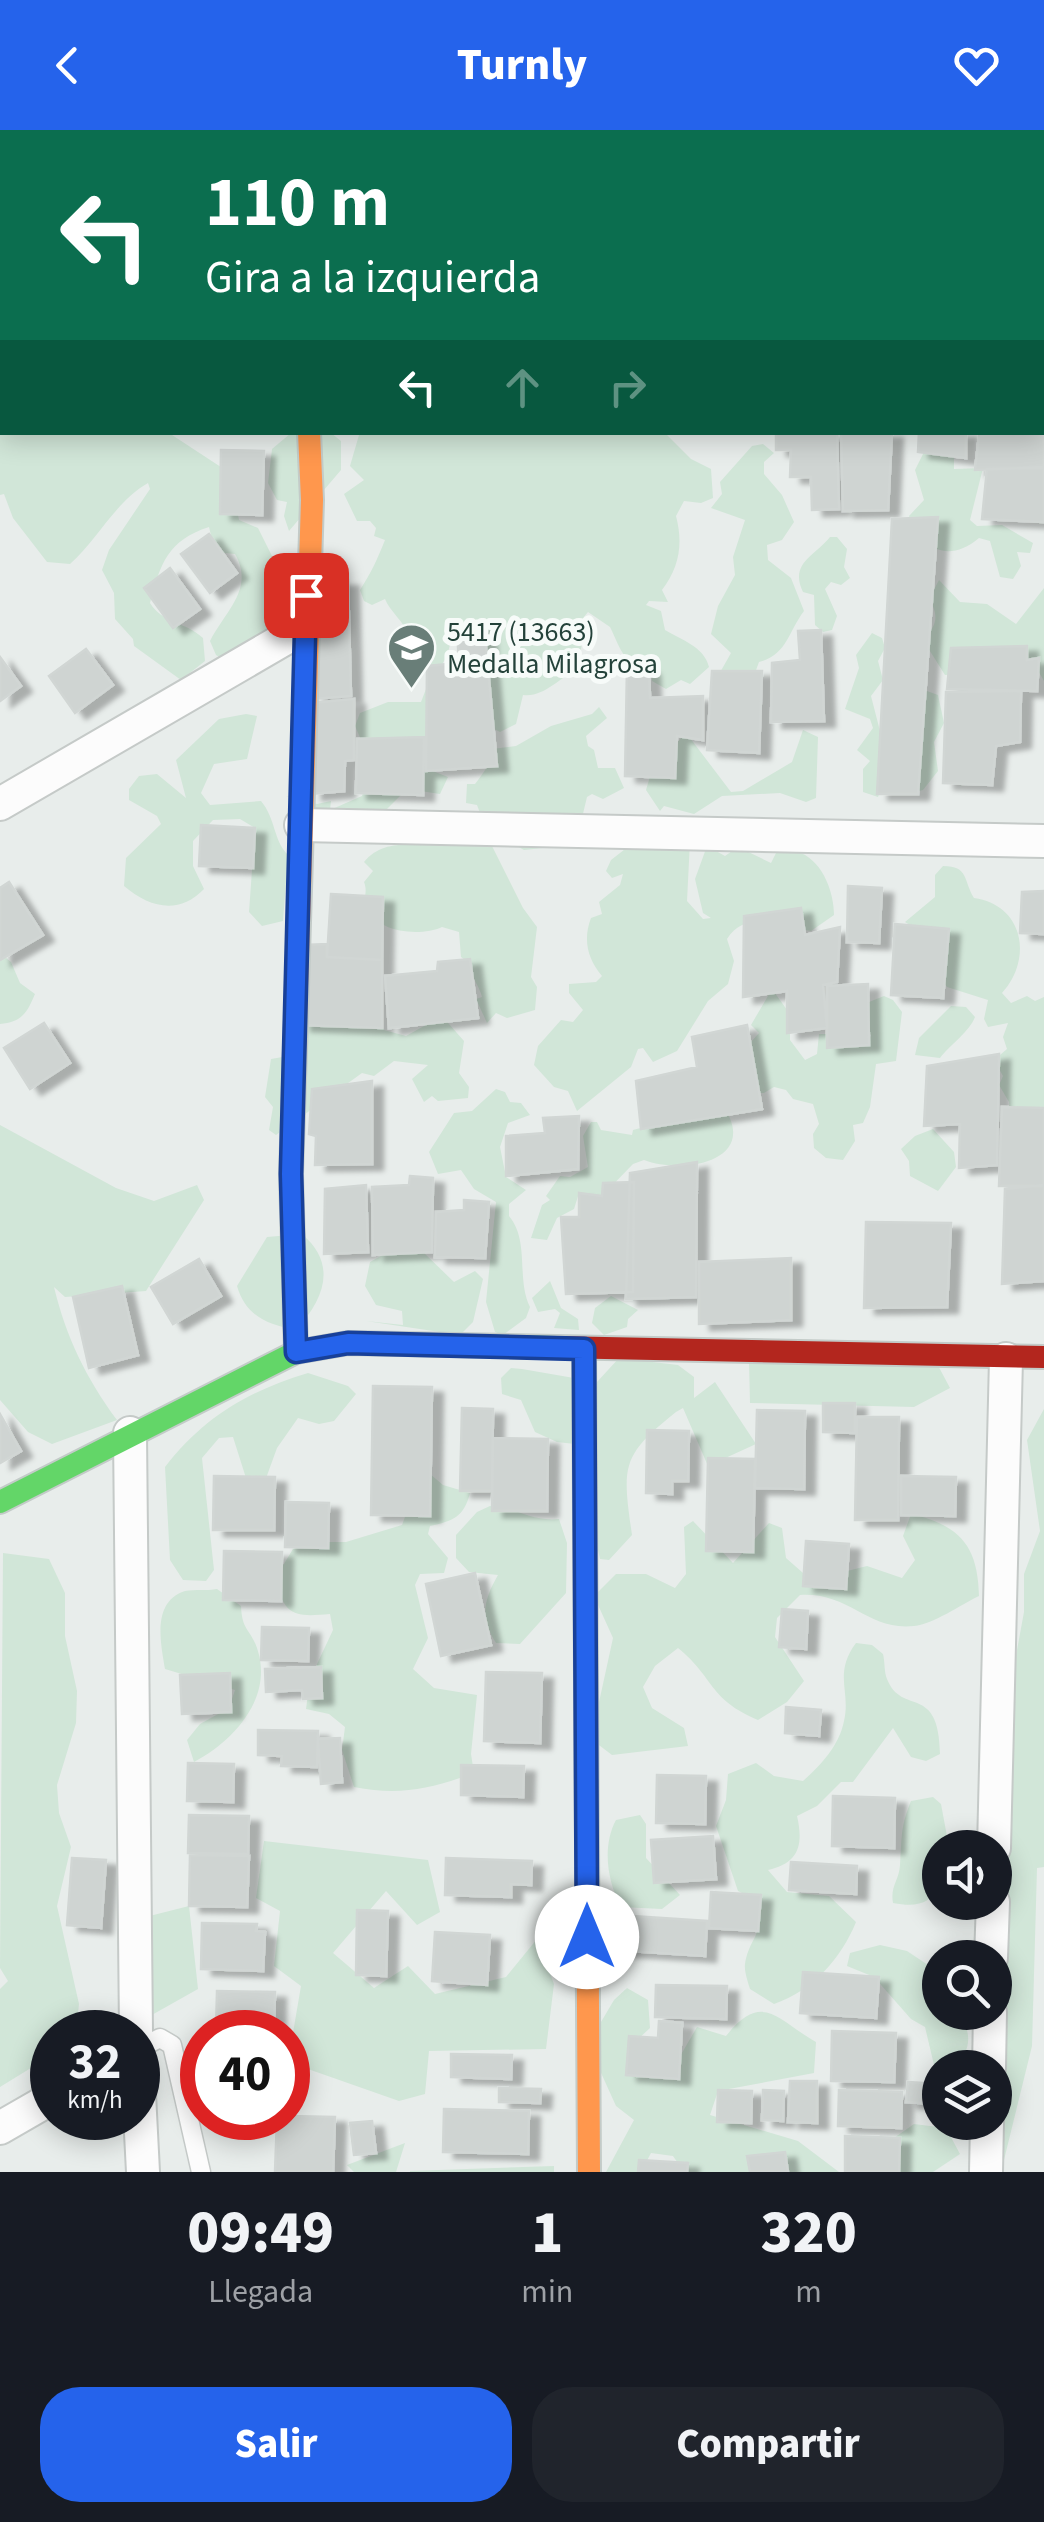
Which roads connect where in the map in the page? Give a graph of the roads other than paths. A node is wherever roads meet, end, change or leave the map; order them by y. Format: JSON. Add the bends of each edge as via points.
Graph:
{"nodes":[{"id":1,"x":309,"y":435,"type":"edge"},
{"id":2,"x":305,"y":627,"type":"junction"},
{"id":3,"x":0,"y":804,"type":"edge"},
{"id":4,"x":301,"y":825,"type":"junction"},
{"id":5,"x":1044,"y":841,"type":"edge"},
{"id":6,"x":584,"y":1349,"type":"junction"},
{"id":7,"x":296,"y":1352,"type":"junction"},
{"id":8,"x":1044,"y":1358,"type":"edge"},
{"id":9,"x":1006,"y":1359,"type":"junction"},
{"id":10,"x":130,"y":1433,"type":"junction"},
{"id":11,"x":0,"y":1502,"type":"edge"},
{"id":12,"x":994,"y":1830,"type":"edge"},
{"id":13,"x":136,"y":2010,"type":"edge"},
{"id":14,"x":160,"y":2038,"type":"edge"},
{"id":15,"x":30,"y":2111,"type":"edge"},
{"id":16,"x":0,"y":2128,"type":"edge"},
{"id":17,"x":141,"y":2140,"type":"edge"},
{"id":18,"x":987,"y":2140,"type":"edge"},
{"id":19,"x":143,"y":2172,"type":"edge"},
{"id":20,"x":201,"y":2172,"type":"edge"},
{"id":21,"x":589,"y":2172,"type":"edge"},
{"id":22,"x":986,"y":2172,"type":"edge"}],
"edges":[{"from":1,"to":2,"type":"street"},
{"from":2,"to":3,"type":"street"},
{"from":2,"to":4,"type":"street"},
{"from":4,"to":5,"type":"street"},
{"from":4,"to":7,"type":"street","via":[[291,1174]]},
{"from":6,"to":7,"type":"street","via":[[348,1343]]},
{"from":6,"to":9,"type":"street"},
{"from":6,"to":21,"type":"street"},
{"from":7,"to":10,"type":"street"},
{"from":8,"to":9,"type":"street"},
{"from":9,"to":12,"type":"street"},
{"from":10,"to":11,"type":"street"},
{"from":10,"to":13,"type":"street"},
{"from":14,"to":20,"type":"lane","via":[[172,2046]]},
{"from":15,"to":16,"type":"street"},
{"from":17,"to":19,"type":"street"},
{"from":18,"to":22,"type":"street"}]}
